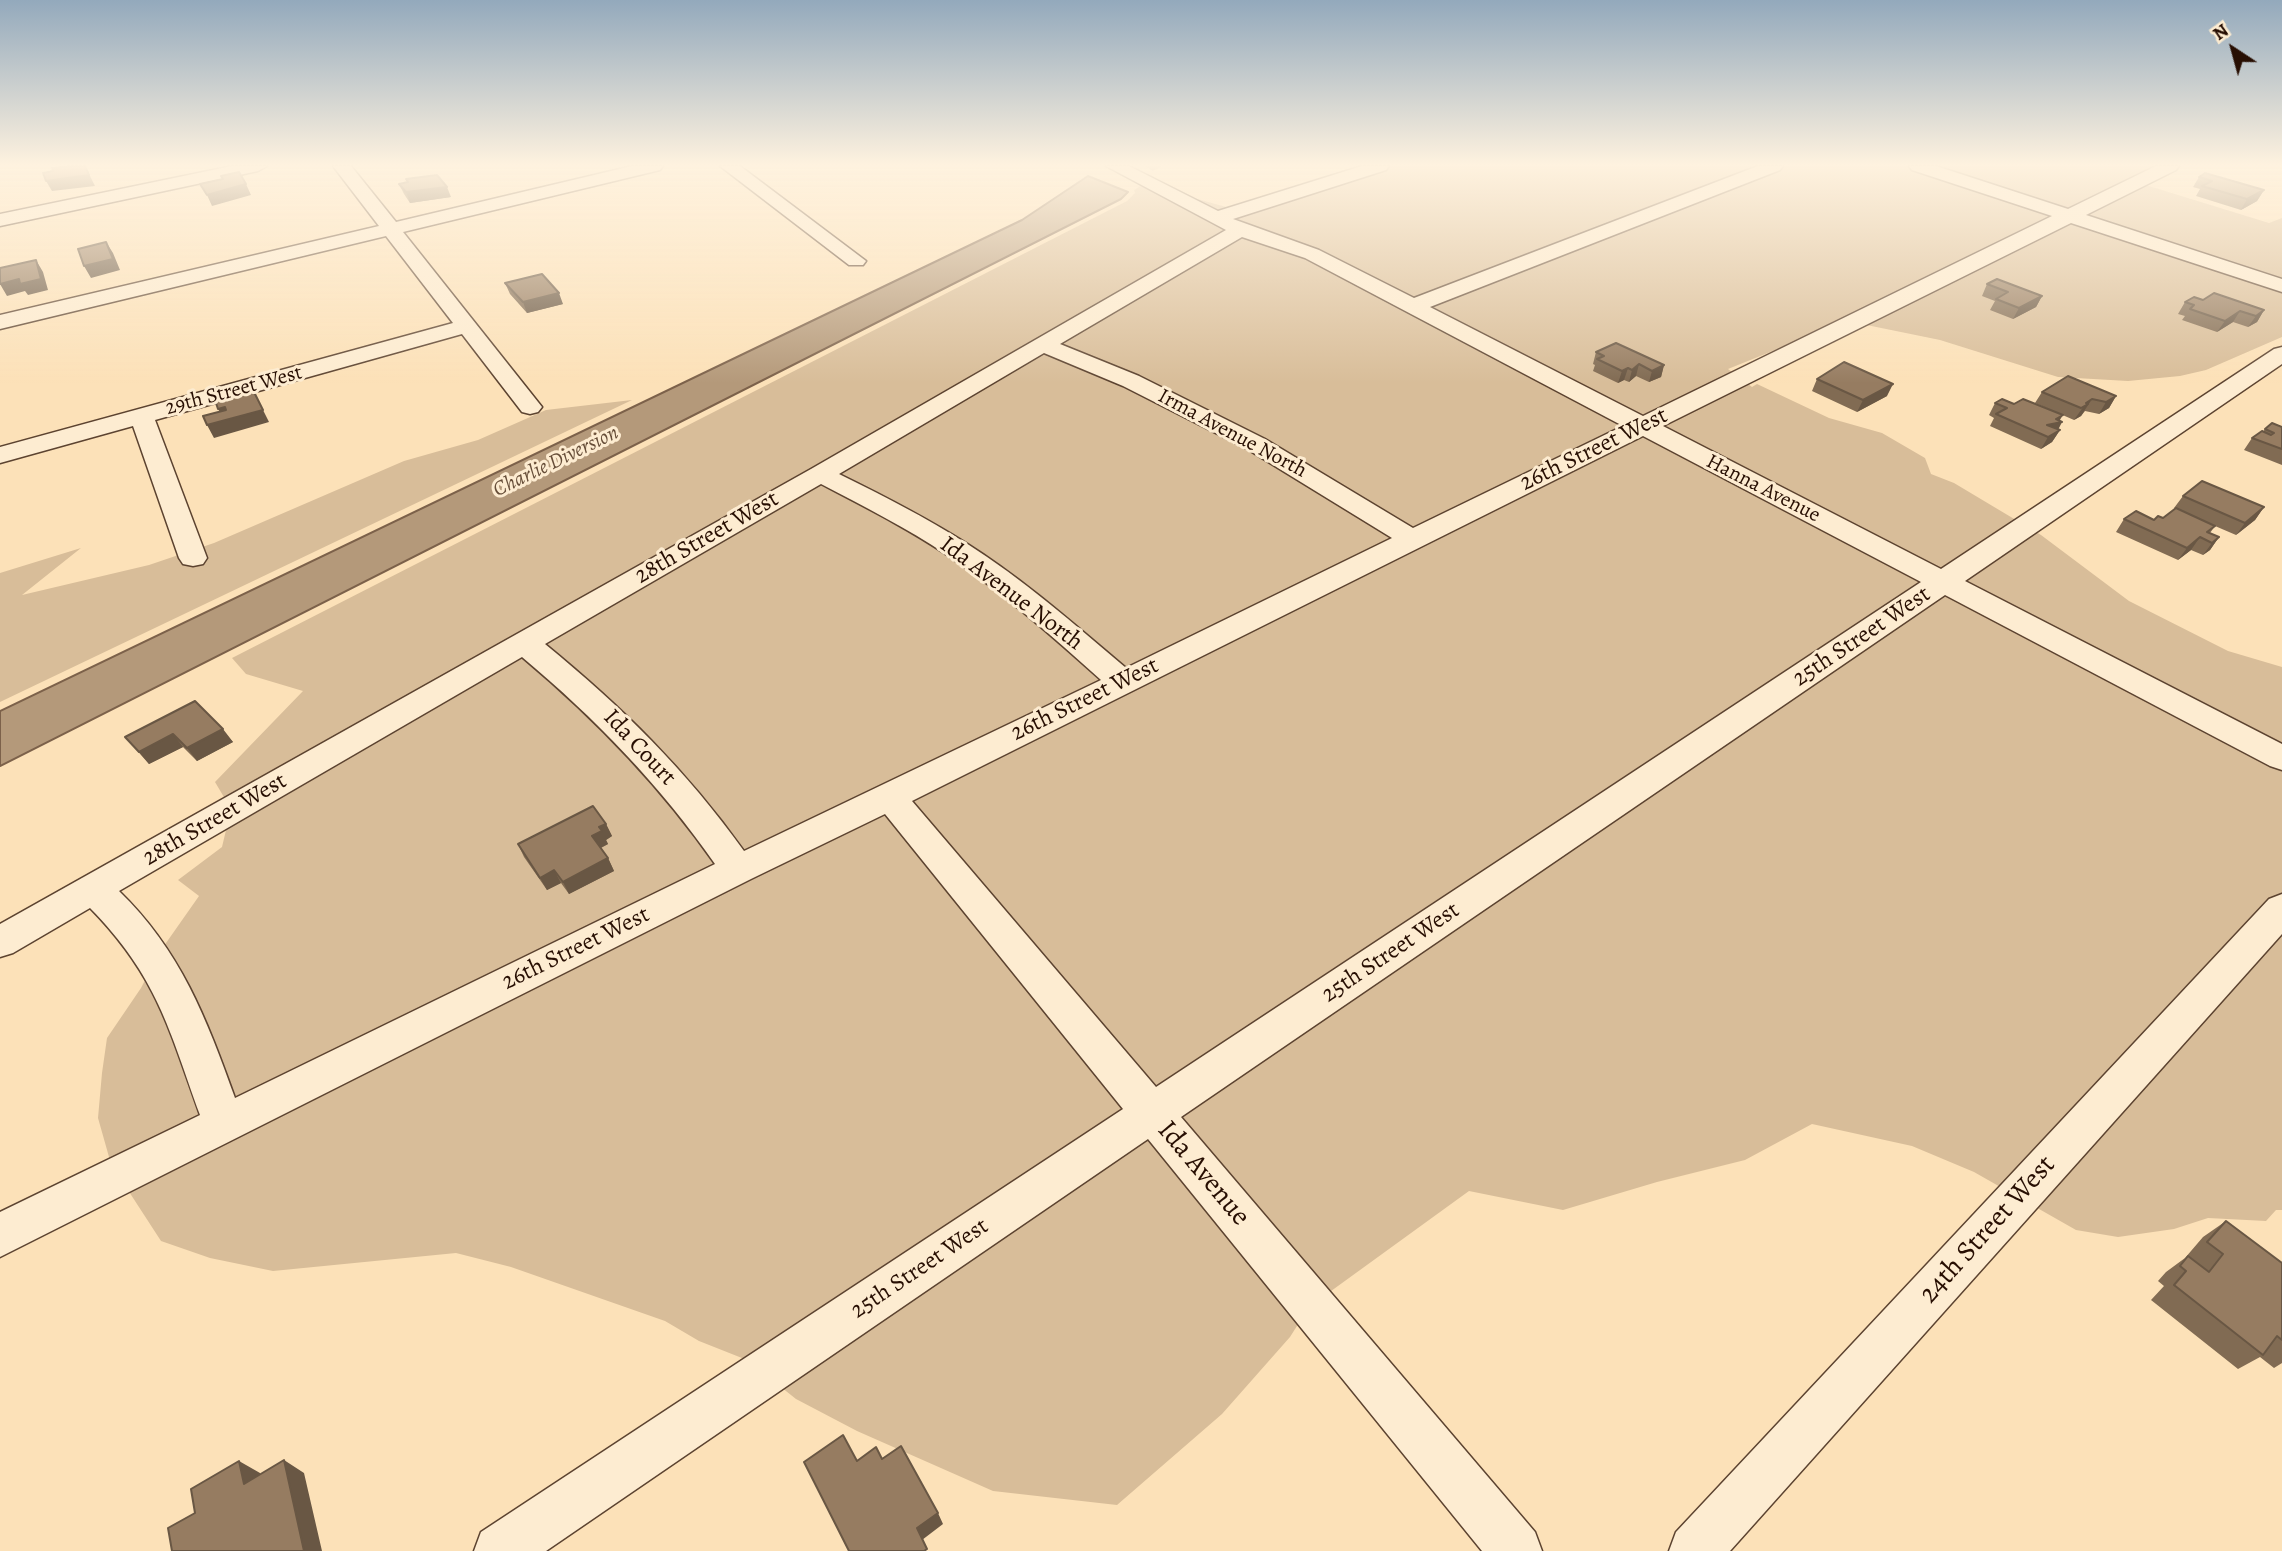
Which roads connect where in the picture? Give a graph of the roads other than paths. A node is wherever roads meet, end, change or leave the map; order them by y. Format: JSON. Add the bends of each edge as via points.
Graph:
{"nodes":[{"id":1,"x":352,"y":238,"type":"edge"},
{"id":2,"x":398,"y":238,"type":"edge"},
{"id":3,"x":826,"y":238,"type":"edge"},
{"id":4,"x":1207,"y":238,"type":"edge"},
{"id":5,"x":1270,"y":238,"type":"edge"},
{"id":6,"x":1587,"y":238,"type":"edge"},
{"id":7,"x":2023,"y":238,"type":"edge"},
{"id":8,"x":2136,"y":238,"type":"edge"},
{"id":9,"x":856,"y":261,"type":"dead end"},
{"id":10,"x":2282,"y":286,"type":"edge"},
{"id":11,"x":1413,"y":306,"type":"junction"},
{"id":12,"x":0,"y":322,"type":"edge"},
{"id":13,"x":468,"y":326,"type":"junction"},
{"id":14,"x":1044,"y":345,"type":"junction"},
{"id":15,"x":2282,"y":355,"type":"edge"},
{"id":16,"x":530,"y":407,"type":"dead end"},
{"id":17,"x":142,"y":416,"type":"junction"},
{"id":18,"x":1642,"y":426,"type":"junction"},
{"id":19,"x":0,"y":456,"type":"edge"},
{"id":20,"x":820,"y":474,"type":"junction"},
{"id":21,"x":1412,"y":539,"type":"junction"},
{"id":22,"x":193,"y":558,"type":"dead end"},
{"id":23,"x":1943,"y":582,"type":"junction"},
{"id":24,"x":524,"y":643,"type":"junction"},
{"id":25,"x":1122,"y":681,"type":"junction"},
{"id":26,"x":2282,"y":758,"type":"edge"},
{"id":27,"x":890,"y":797,"type":"junction"},
{"id":28,"x":738,"y":869,"type":"junction"},
{"id":29,"x":93,"y":889,"type":"junction"},
{"id":30,"x":2282,"y":909,"type":"edge"},
{"id":31,"x":0,"y":942,"type":"edge"},
{"id":32,"x":1152,"y":1113,"type":"junction"},
{"id":33,"x":224,"y":1123,"type":"junction"},
{"id":34,"x":0,"y":1235,"type":"edge"},
{"id":35,"x":500,"y":1551,"type":"edge"},
{"id":36,"x":1516,"y":1551,"type":"edge"},
{"id":37,"x":1695,"y":1551,"type":"edge"}],
"edges":[{"from":1,"to":12,"type":"street"},
{"from":2,"to":13,"type":"street"},
{"from":3,"to":9,"type":"street"},
{"from":4,"to":14,"type":"street","name":"28th Street West"},
{"from":5,"to":11,"type":"street","name":"Hanna Avenue","via":[[1303,250]]},
{"from":6,"to":11,"type":"street"},
{"from":7,"to":18,"type":"street","name":"26th Street West"},
{"from":8,"to":10,"type":"street"},
{"from":11,"to":18,"type":"street","name":"Hanna Avenue"},
{"from":13,"to":16,"type":"street"},
{"from":13,"to":17,"type":"street","name":"29th Street West"},
{"from":14,"to":20,"type":"street","name":"28th Street West"},
{"from":14,"to":21,"type":"street","name":"Irma Avenue North","via":[[1131,381],[1256,444]]},
{"from":15,"to":23,"type":"street","name":"25th Street West"},
{"from":17,"to":19,"type":"street","name":"29th Street West"},
{"from":17,"to":22,"type":"street"},
{"from":18,"to":21,"type":"street","name":"26th Street West"},
{"from":18,"to":23,"type":"street","name":"Hanna Avenue"},
{"from":20,"to":24,"type":"street","name":"28th Street West"},
{"from":20,"to":25,"type":"street","name":"Ida Avenue North","via":[[955,548]]},
{"from":21,"to":25,"type":"street","name":"26th Street West"},
{"from":23,"to":26,"type":"street","name":"Hanna Avenue"},
{"from":23,"to":32,"type":"street","name":"25th Street West"},
{"from":24,"to":28,"type":"street","name":"Ida Court","via":[[639,744],[693,806]]},
{"from":24,"to":29,"type":"street","name":"28th Street West"},
{"from":25,"to":27,"type":"street","name":"26th Street West"},
{"from":27,"to":28,"type":"street","name":"26th Street West"},
{"from":27,"to":32,"type":"street","name":"Ida Avenue"},
{"from":28,"to":33,"type":"street","name":"26th Street West"},
{"from":29,"to":31,"type":"street","name":"28th Street West"},
{"from":29,"to":33,"type":"street","via":[[128,921],[156,960],[180,1007]]},
{"from":30,"to":37,"type":"street","name":"24th Street West"},
{"from":32,"to":35,"type":"street","name":"25th Street West"},
{"from":32,"to":36,"type":"street","name":"Ida Avenue"},
{"from":33,"to":34,"type":"street","name":"26th Street West"}]}
